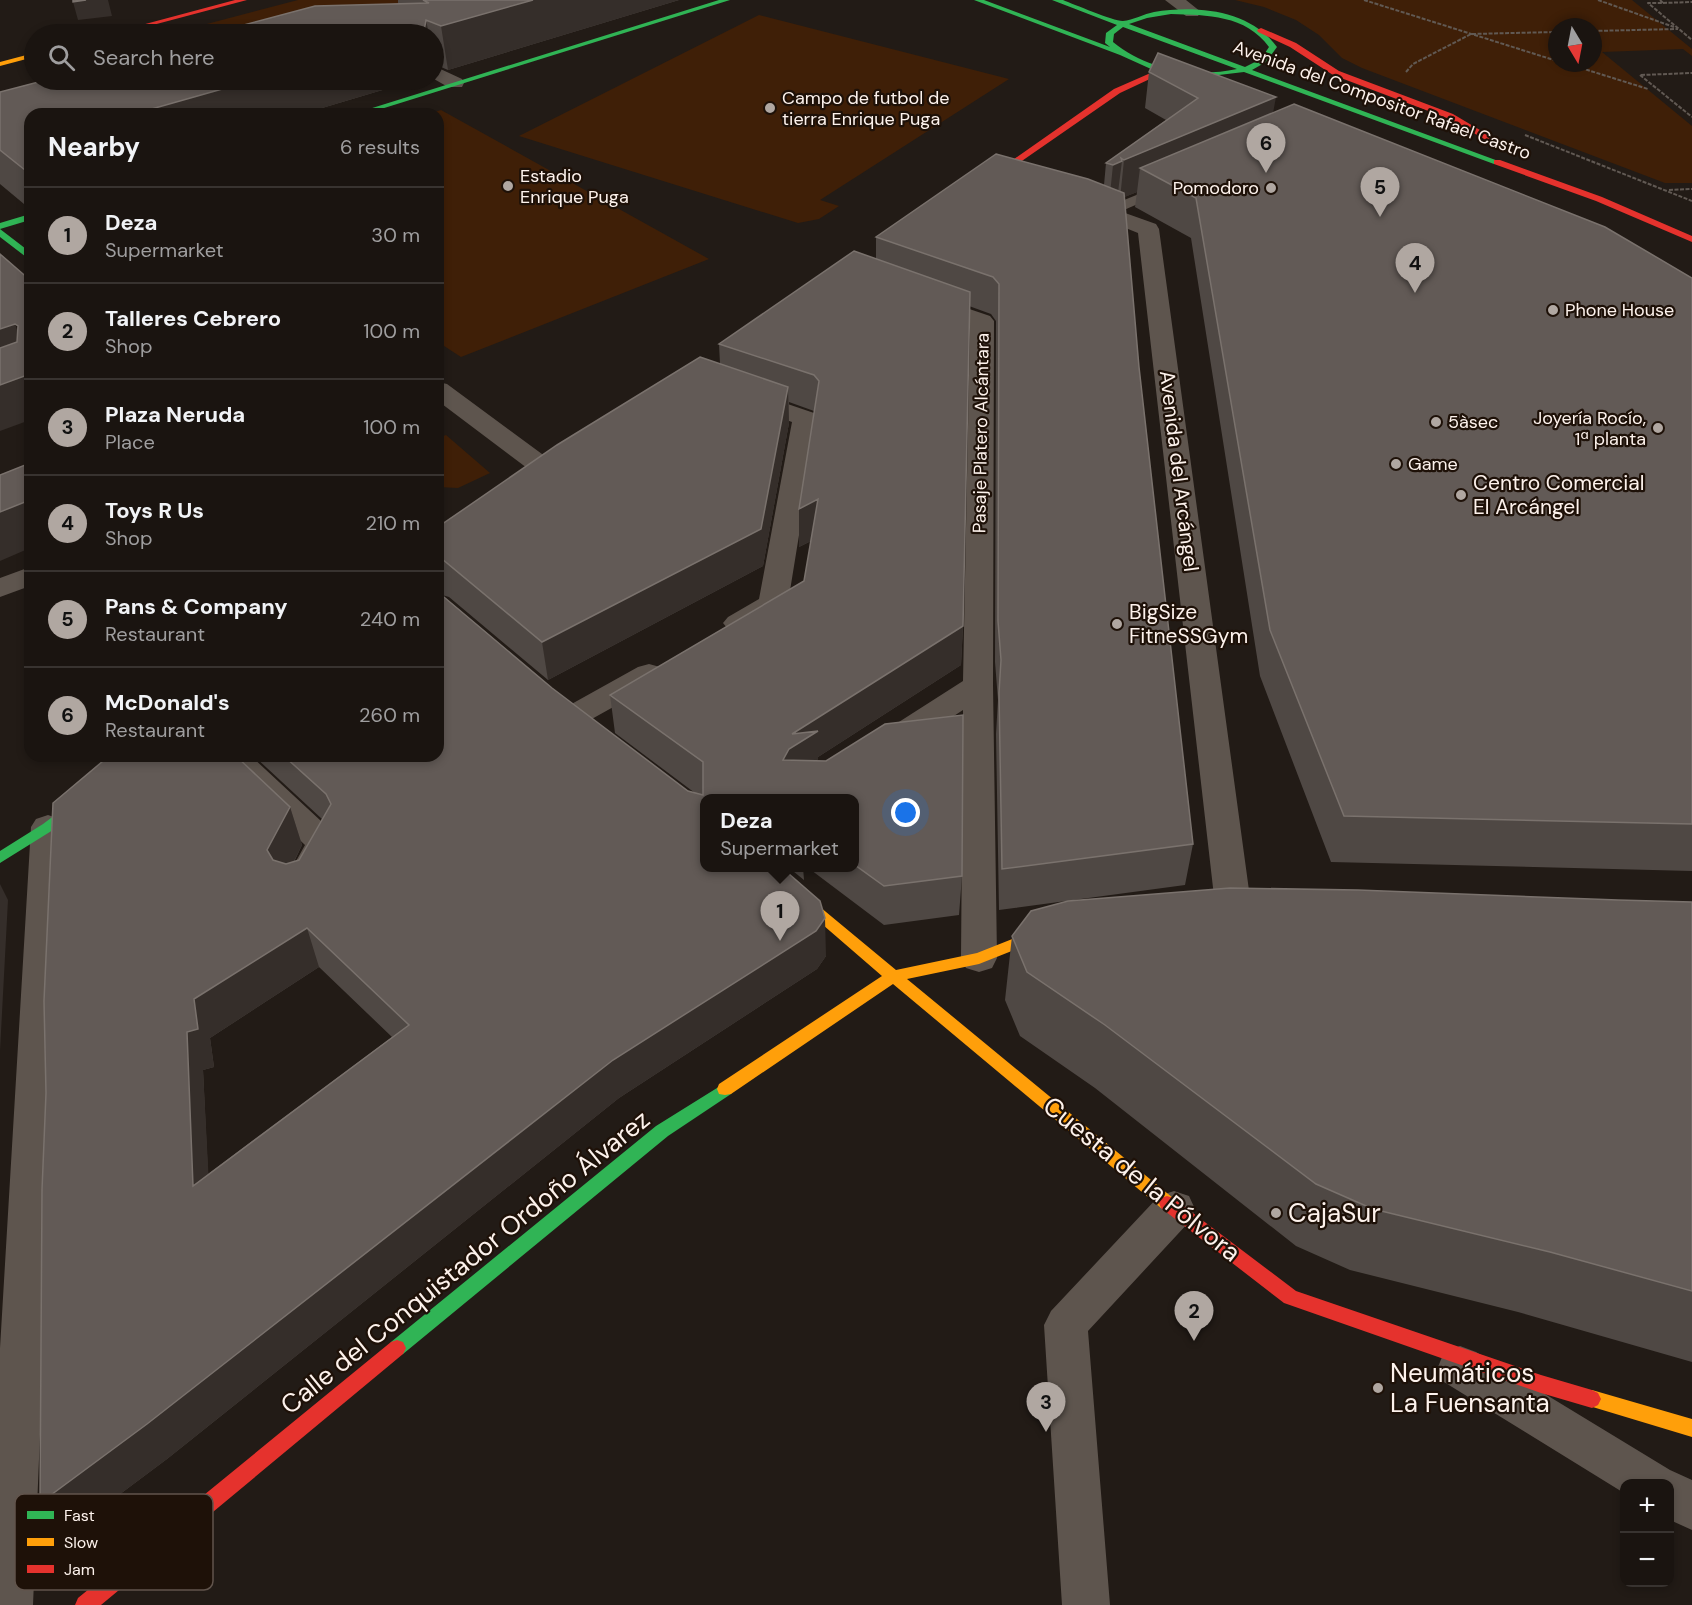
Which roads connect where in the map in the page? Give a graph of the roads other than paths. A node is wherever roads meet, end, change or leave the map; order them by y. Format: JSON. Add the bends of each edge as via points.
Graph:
{"nodes":[{"id":1,"x":243,"y":0,"type":"edge"},
{"id":2,"x":726,"y":0,"type":"edge"},
{"id":3,"x":978,"y":0,"type":"edge"},
{"id":4,"x":1056,"y":0,"type":"edge"},
{"id":5,"x":1174,"y":0,"type":"edge"},
{"id":6,"x":1122,"y":8,"type":"dead end"},
{"id":7,"x":1192,"y":12,"type":"junction"},
{"id":8,"x":1143,"y":15,"type":"junction"},
{"id":9,"x":1119,"y":23,"type":"junction"},
{"id":10,"x":151,"y":24,"type":"edge"},
{"id":11,"x":1177,"y":27,"type":"dead end"},
{"id":12,"x":1261,"y":30,"type":"junction"},
{"id":13,"x":1243,"y":51,"type":"dead end"},
{"id":14,"x":1118,"y":53,"type":"junction"},
{"id":15,"x":24,"y":58,"type":"edge"},
{"id":16,"x":1271,"y":61,"type":"junction"},
{"id":17,"x":0,"y":64,"type":"edge"},
{"id":18,"x":1245,"y":68,"type":"junction"},
{"id":19,"x":1165,"y":70,"type":"junction"},
{"id":20,"x":444,"y":77,"type":"edge"},
{"id":21,"x":1321,"y":79,"type":"dead end"},
{"id":22,"x":455,"y":83,"type":"junction"},
{"id":23,"x":444,"y":86,"type":"edge"},
{"id":24,"x":1207,"y":86,"type":"edge"},
{"id":25,"x":433,"y":90,"type":"edge"},
{"id":26,"x":376,"y":108,"type":"edge"},
{"id":27,"x":1001,"y":172,"type":"junction"},
{"id":28,"x":1180,"y":180,"type":"edge"},
{"id":29,"x":1032,"y":184,"type":"edge"},
{"id":30,"x":972,"y":191,"type":"edge"},
{"id":31,"x":1063,"y":196,"type":"edge"},
{"id":32,"x":1105,"y":213,"type":"junction"},
{"id":33,"x":24,"y":219,"type":"edge"},
{"id":34,"x":0,"y":226,"type":"edge"},
{"id":35,"x":0,"y":232,"type":"edge"},
{"id":36,"x":1692,"y":239,"type":"edge"},
{"id":37,"x":24,"y":252,"type":"edge"},
{"id":38,"x":904,"y":293,"type":"edge"},
{"id":39,"x":718,"y":388,"type":"edge"},
{"id":40,"x":449,"y":410,"type":"edge"},
{"id":41,"x":552,"y":474,"type":"edge"},
{"id":42,"x":24,"y":578,"type":"edge"},
{"id":43,"x":0,"y":588,"type":"edge"},
{"id":44,"x":712,"y":638,"type":"edge"},
{"id":45,"x":672,"y":661,"type":"edge"},
{"id":46,"x":978,"y":685,"type":"junction"},
{"id":47,"x":570,"y":718,"type":"edge"},
{"id":48,"x":861,"y":761,"type":"edge"},
{"id":49,"x":135,"y":762,"type":"edge"},
{"id":50,"x":237,"y":762,"type":"edge"},
{"id":51,"x":48,"y":827,"type":"junction"},
{"id":52,"x":0,"y":858,"type":"edge"},
{"id":53,"x":770,"y":872,"type":"edge"},
{"id":54,"x":299,"y":888,"type":"edge"},
{"id":55,"x":1234,"y":906,"type":"edge"},
{"id":56,"x":1065,"y":934,"type":"edge"},
{"id":57,"x":980,"y":958,"type":"junction"},
{"id":58,"x":892,"y":977,"type":"junction"},
{"id":59,"x":1174,"y":1209,"type":"junction"},
{"id":60,"x":1416,"y":1341,"type":"junction"},
{"id":61,"x":1692,"y":1428,"type":"edge"},
{"id":62,"x":1645,"y":1479,"type":"edge"},
{"id":63,"x":1674,"y":1496,"type":"edge"},
{"id":64,"x":213,"y":1500,"type":"edge"},
{"id":65,"x":1692,"y":1507,"type":"edge"},
{"id":66,"x":103,"y":1590,"type":"edge"},
{"id":67,"x":9,"y":1605,"type":"edge"},
{"id":68,"x":85,"y":1605,"type":"edge"},
{"id":69,"x":1086,"y":1605,"type":"edge"}],
"edges":[{"from":1,"to":10,"type":"street"},
{"from":2,"to":22,"type":"street"},
{"from":3,"to":14,"type":"street"},
{"from":4,"to":9,"type":"street","name":"Avenida del Compositor Rafael Castro"},
{"from":5,"to":7,"type":"street"},
{"from":6,"to":8,"type":"street"},
{"from":7,"to":8,"type":"street","name":"Avenida del Compositor Rafael Castro"},
{"from":7,"to":12,"type":"street","name":"Avenida del Compositor Rafael Castro","via":[[1242,21]]},
{"from":8,"to":9,"type":"street"},
{"from":8,"to":11,"type":"street"},
{"from":9,"to":14,"type":"street","via":[[1110,33],[1109,43]]},
{"from":9,"to":18,"type":"street","name":"Avenida del Compositor Rafael Castro"},
{"from":12,"to":16,"type":"street","via":[[1271,40]]},
{"from":12,"to":21,"type":"street","name":"Avenida del Compositor Rafael Castro","via":[[1293,45],[1336,74],[1450,116],[1502,144]]},
{"from":13,"to":16,"type":"street","name":"Avenida del Compositor Rafael Castro"},
{"from":14,"to":19,"type":"street"},
{"from":15,"to":17,"type":"street"},
{"from":16,"to":18,"type":"street"},
{"from":18,"to":19,"type":"street","via":[[1221,73]]},
{"from":18,"to":36,"type":"street","name":"Avenida del Compositor Rafael Castro","via":[[1599,199]]},
{"from":19,"to":24,"type":"street"},
{"from":19,"to":27,"type":"street","via":[[1117,91]]},
{"from":20,"to":22,"type":"street"},
{"from":22,"to":23,"type":"street"},
{"from":25,"to":26,"type":"street"},
{"from":27,"to":29,"type":"street"},
{"from":27,"to":30,"type":"street"},
{"from":28,"to":32,"type":"lane"},
{"from":31,"to":32,"type":"street","name":"Avenida del Arcángel"},
{"from":32,"to":55,"type":"street","name":"Avenida del Arcángel","via":[[1148,229]]},
{"from":33,"to":34,"type":"street"},
{"from":35,"to":37,"type":"street"},
{"from":38,"to":46,"type":"street","name":"Pasaje Platero Alcántara","via":[[982,321]]},
{"from":39,"to":44,"type":"street","via":[[805,418],[773,603]]},
{"from":40,"to":41,"type":"street"},
{"from":42,"to":43,"type":"street"},
{"from":45,"to":47,"type":"street"},
{"from":46,"to":48,"type":"street"},
{"from":46,"to":57,"type":"street","name":"Pasaje Platero Alcántara"},
{"from":49,"to":51,"type":"street"},
{"from":50,"to":54,"type":"street","via":[[323,842]]},
{"from":51,"to":52,"type":"street"},
{"from":51,"to":67,"type":"street"},
{"from":53,"to":58,"type":"street","name":"Cuesta de la Pólvora"},
{"from":56,"to":57,"type":"street","via":[[1020,942]]},
{"from":57,"to":58,"type":"street"},
{"from":58,"to":59,"type":"street","name":"Cuesta de la Pólvora"},
{"from":58,"to":64,"type":"street","name":"Calle del Conquistador Ordoño Álvarez","via":[[662,1131]]},
{"from":59,"to":60,"type":"street","name":"Cuesta de la Pólvora","via":[[1290,1297]]},
{"from":59,"to":69,"type":"street","via":[[1066,1325]]},
{"from":60,"to":61,"type":"street","name":"Cuesta de la Pólvora","via":[[1541,1384]]},
{"from":60,"to":62,"type":"street","name":"Cuesta de la Pólvora"},
{"from":63,"to":65,"type":"street"},
{"from":66,"to":68,"type":"street","name":"Calle del Conquistador Ordoño Álvarez"}]}
